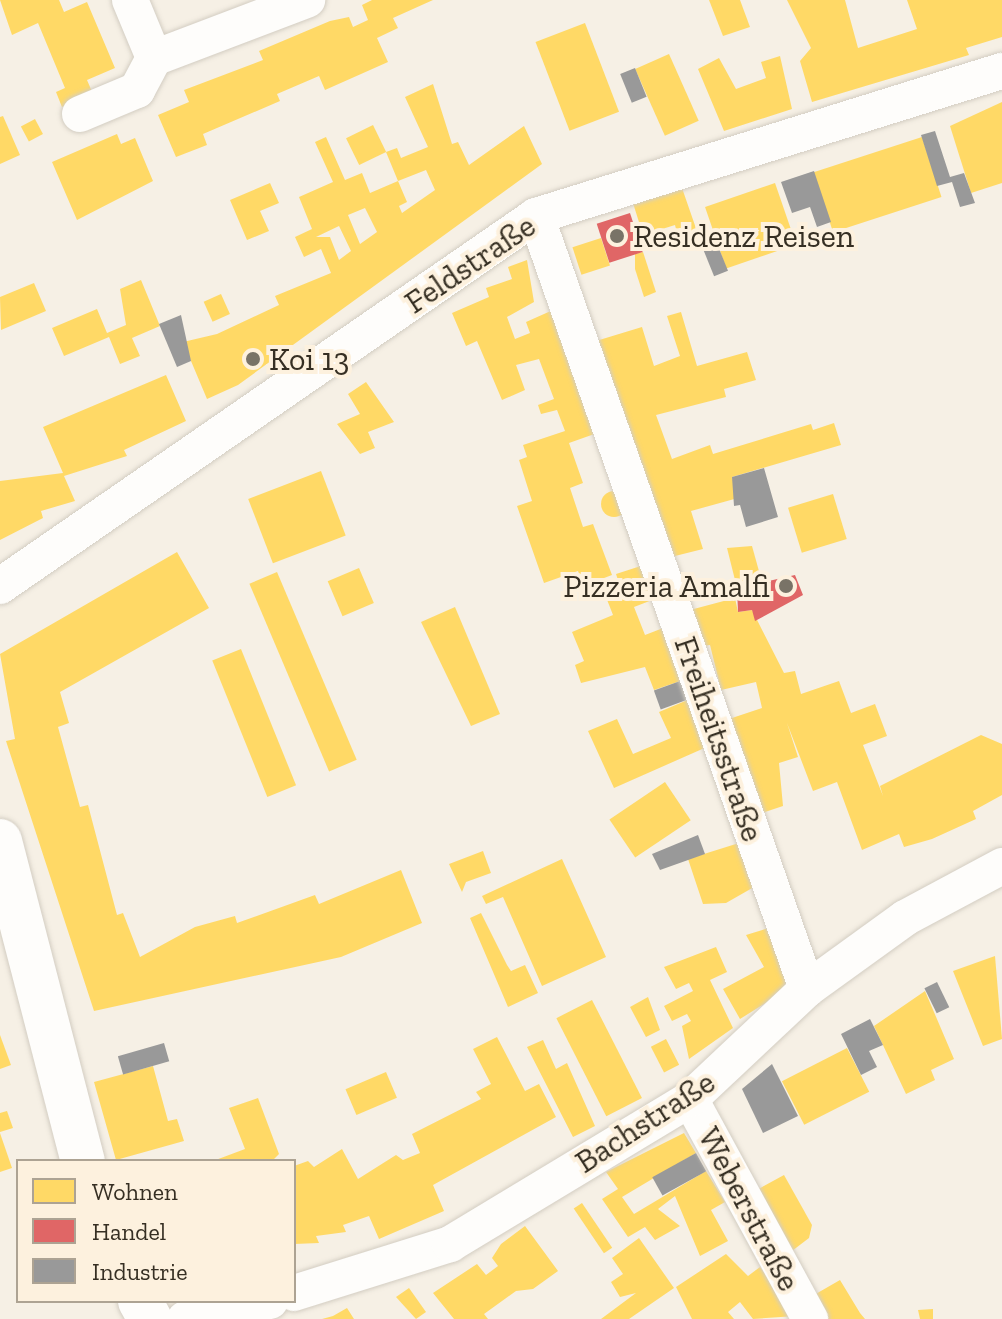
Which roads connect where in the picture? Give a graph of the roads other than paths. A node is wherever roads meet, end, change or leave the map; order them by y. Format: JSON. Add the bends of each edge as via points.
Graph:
{"nodes":[{"id":1,"x":130,"y":0,"type":"edge"},
{"id":2,"x":307,"y":0,"type":"edge"},
{"id":3,"x":154,"y":58,"type":"junction"},
{"id":4,"x":1002,"y":71,"type":"edge"},
{"id":5,"x":80,"y":114,"type":"dead end"},
{"id":6,"x":536,"y":216,"type":"junction"},
{"id":7,"x":0,"y":586,"type":"edge"},
{"id":8,"x":0,"y":841,"type":"edge"},
{"id":9,"x":1002,"y":866,"type":"edge"},
{"id":10,"x":807,"y":989,"type":"junction"},
{"id":11,"x":690,"y":1099,"type":"junction"},
{"id":12,"x":82,"y":1159,"type":"edge"},
{"id":13,"x":296,"y":1297,"type":"edge"},
{"id":14,"x":275,"y":1304,"type":"edge"},
{"id":15,"x":185,"y":1319,"type":"edge"},
{"id":16,"x":810,"y":1319,"type":"edge"}],
"edges":[{"from":1,"to":3,"type":"street"},
{"from":2,"to":3,"type":"street"},
{"from":3,"to":5,"type":"street","via":[[137,90]]},
{"from":4,"to":6,"type":"street","name":"Feldstraße"},
{"from":6,"to":7,"type":"street","name":"Feldstraße"},
{"from":6,"to":10,"type":"street","name":"Freiheitsstraße"},
{"from":8,"to":12,"type":"main road"},
{"from":9,"to":10,"type":"street","name":"Bachstraße","via":[[905,918]]},
{"from":10,"to":11,"type":"street","name":"Bachstraße"},
{"from":11,"to":13,"type":"street","name":"Bachstraße","via":[[450,1244]]},
{"from":11,"to":16,"type":"street","name":"Weberstraße"},
{"from":14,"to":15,"type":"street","name":"Bachstraße"}]}
